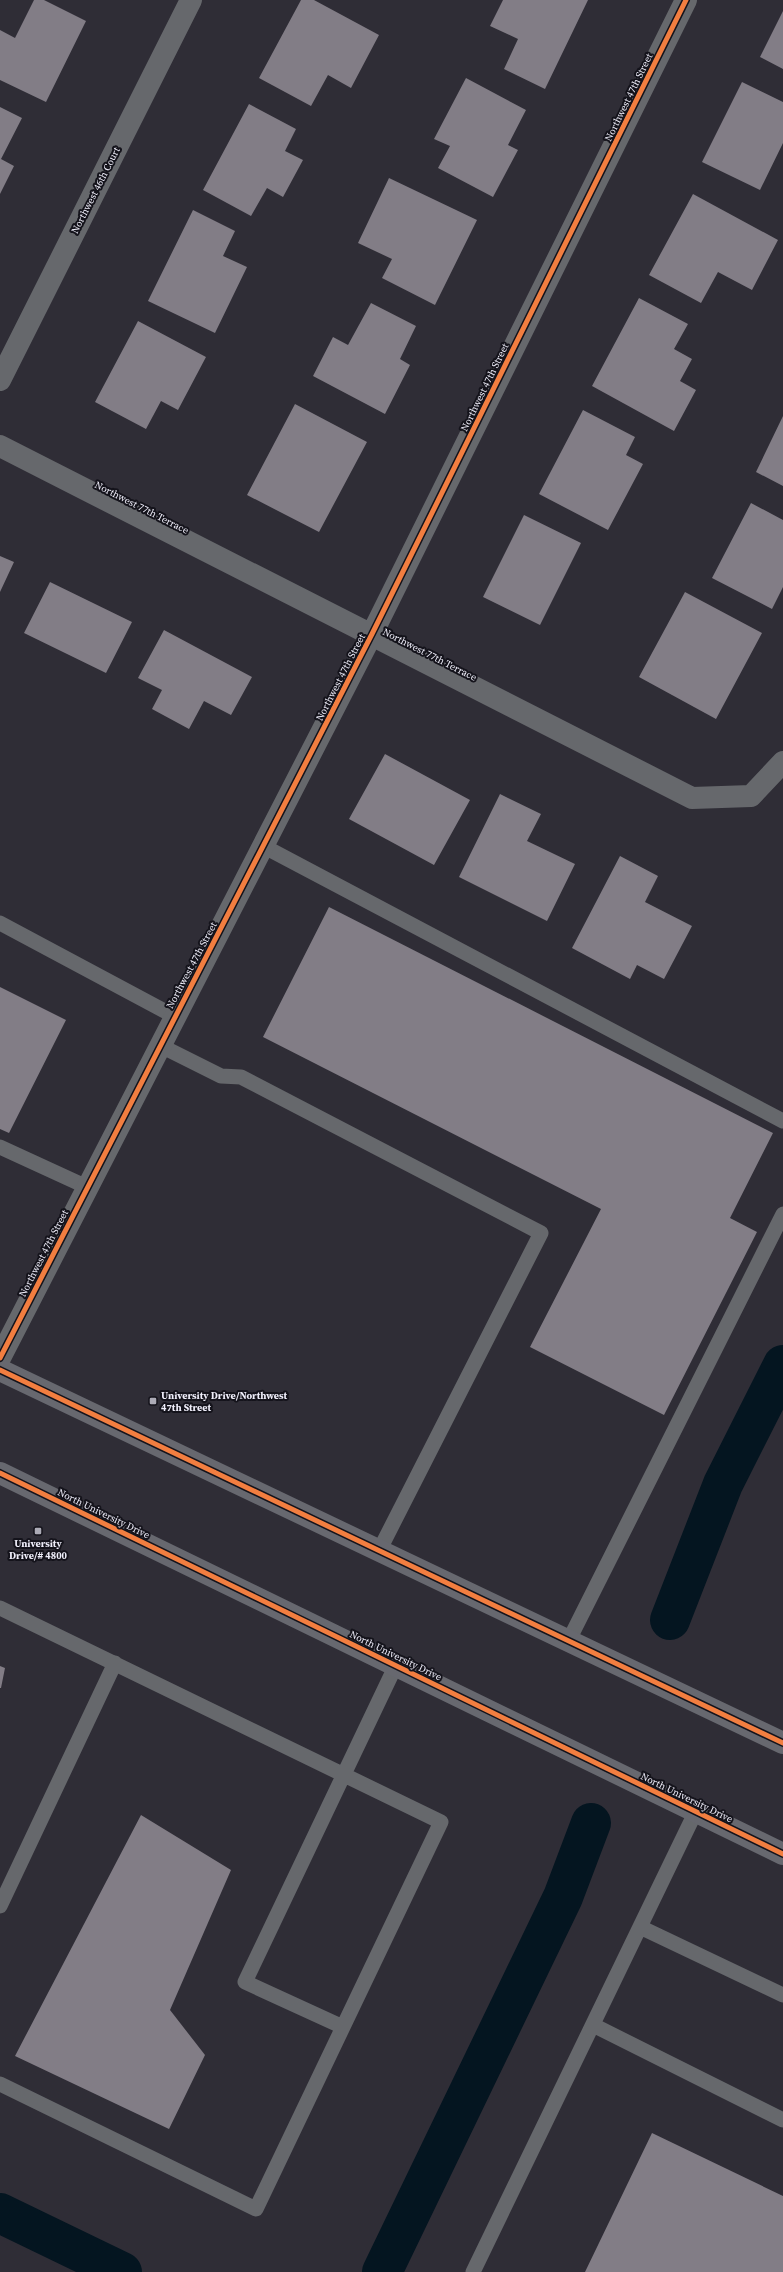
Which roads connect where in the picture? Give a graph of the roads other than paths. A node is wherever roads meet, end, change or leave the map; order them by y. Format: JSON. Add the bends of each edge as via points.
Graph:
{"nodes":[{"id":1,"x":191,"y":0,"type":"edge"},
{"id":2,"x":686,"y":0,"type":"edge"},
{"id":3,"x":0,"y":380,"type":"edge"},
{"id":4,"x":0,"y":446,"type":"edge"},
{"id":5,"x":372,"y":634,"type":"junction"},
{"id":6,"x":783,"y":762,"type":"edge"},
{"id":7,"x":263,"y":846,"type":"junction"},
{"id":8,"x":0,"y":923,"type":"edge"},
{"id":9,"x":174,"y":1016,"type":"junction"},
{"id":10,"x":159,"y":1045,"type":"junction"},
{"id":11,"x":783,"y":1121,"type":"edge"},
{"id":12,"x":0,"y":1148,"type":"edge"},
{"id":13,"x":87,"y":1187,"type":"junction"},
{"id":14,"x":783,"y":1214,"type":"edge"},
{"id":15,"x":0,"y":1358,"type":"edge"},
{"id":16,"x":0,"y":1370,"type":"edge"},
{"id":17,"x":0,"y":1473,"type":"edge"},
{"id":18,"x":379,"y":1552,"type":"junction"},
{"id":19,"x":0,"y":1608,"type":"edge"},
{"id":20,"x":568,"y":1642,"type":"junction"},
{"id":21,"x":115,"y":1664,"type":"junction"},
{"id":22,"x":396,"y":1665,"type":"junction"},
{"id":23,"x":783,"y":1743,"type":"edge"},
{"id":24,"x":344,"y":1775,"type":"junction"},
{"id":25,"x":696,"y":1811,"type":"junction"},
{"id":26,"x":783,"y":1854,"type":"edge"},
{"id":27,"x":0,"y":1906,"type":"edge"},
{"id":28,"x":640,"y":1926,"type":"junction"},
{"id":29,"x":783,"y":1995,"type":"edge"},
{"id":30,"x":593,"y":2025,"type":"junction"},
{"id":31,"x":343,"y":2027,"type":"junction"},
{"id":32,"x":0,"y":2084,"type":"edge"},
{"id":33,"x":783,"y":2120,"type":"edge"},
{"id":34,"x":474,"y":2272,"type":"edge"}],
"edges":[{"from":1,"to":3,"type":"street","name":"Northwest 46th Court"},
{"from":2,"to":5,"type":"street","name":"Northwest 47th Street"},
{"from":4,"to":5,"type":"street","name":"Northwest 77th Terrace"},
{"from":5,"to":6,"type":"street","name":"Northwest 77th Terrace","via":[[692,798],[751,796]]},
{"from":5,"to":7,"type":"street","name":"Northwest 47th Street"},
{"from":7,"to":9,"type":"street","name":"Northwest 47th Street"},
{"from":7,"to":11,"type":"lane"},
{"from":8,"to":9,"type":"lane"},
{"from":9,"to":10,"type":"street","name":"Northwest 47th Street"},
{"from":10,"to":13,"type":"street","name":"Northwest 47th Street"},
{"from":10,"to":18,"type":"lane","via":[[221,1076],[241,1077],[541,1233]]},
{"from":12,"to":13,"type":"lane"},
{"from":13,"to":15,"type":"street","name":"Northwest 47th Street"},
{"from":14,"to":20,"type":"lane"},
{"from":16,"to":18,"type":"main road"},
{"from":17,"to":22,"type":"main road","name":"North University Drive"},
{"from":18,"to":20,"type":"main road"},
{"from":19,"to":21,"type":"lane"},
{"from":20,"to":23,"type":"main road"},
{"from":21,"to":24,"type":"lane"},
{"from":21,"to":27,"type":"lane"},
{"from":22,"to":24,"type":"lane"},
{"from":22,"to":25,"type":"main road","name":"North University Drive"},
{"from":24,"to":31,"type":"lane","via":[[441,1822]]},
{"from":24,"to":31,"type":"lane","via":[[245,1982]]},
{"from":25,"to":26,"type":"main road","name":"North University Drive"},
{"from":25,"to":28,"type":"lane"},
{"from":28,"to":29,"type":"lane"},
{"from":28,"to":30,"type":"lane"},
{"from":30,"to":33,"type":"lane"},
{"from":30,"to":34,"type":"lane"},
{"from":31,"to":32,"type":"lane","via":[[256,2209]]}]}
